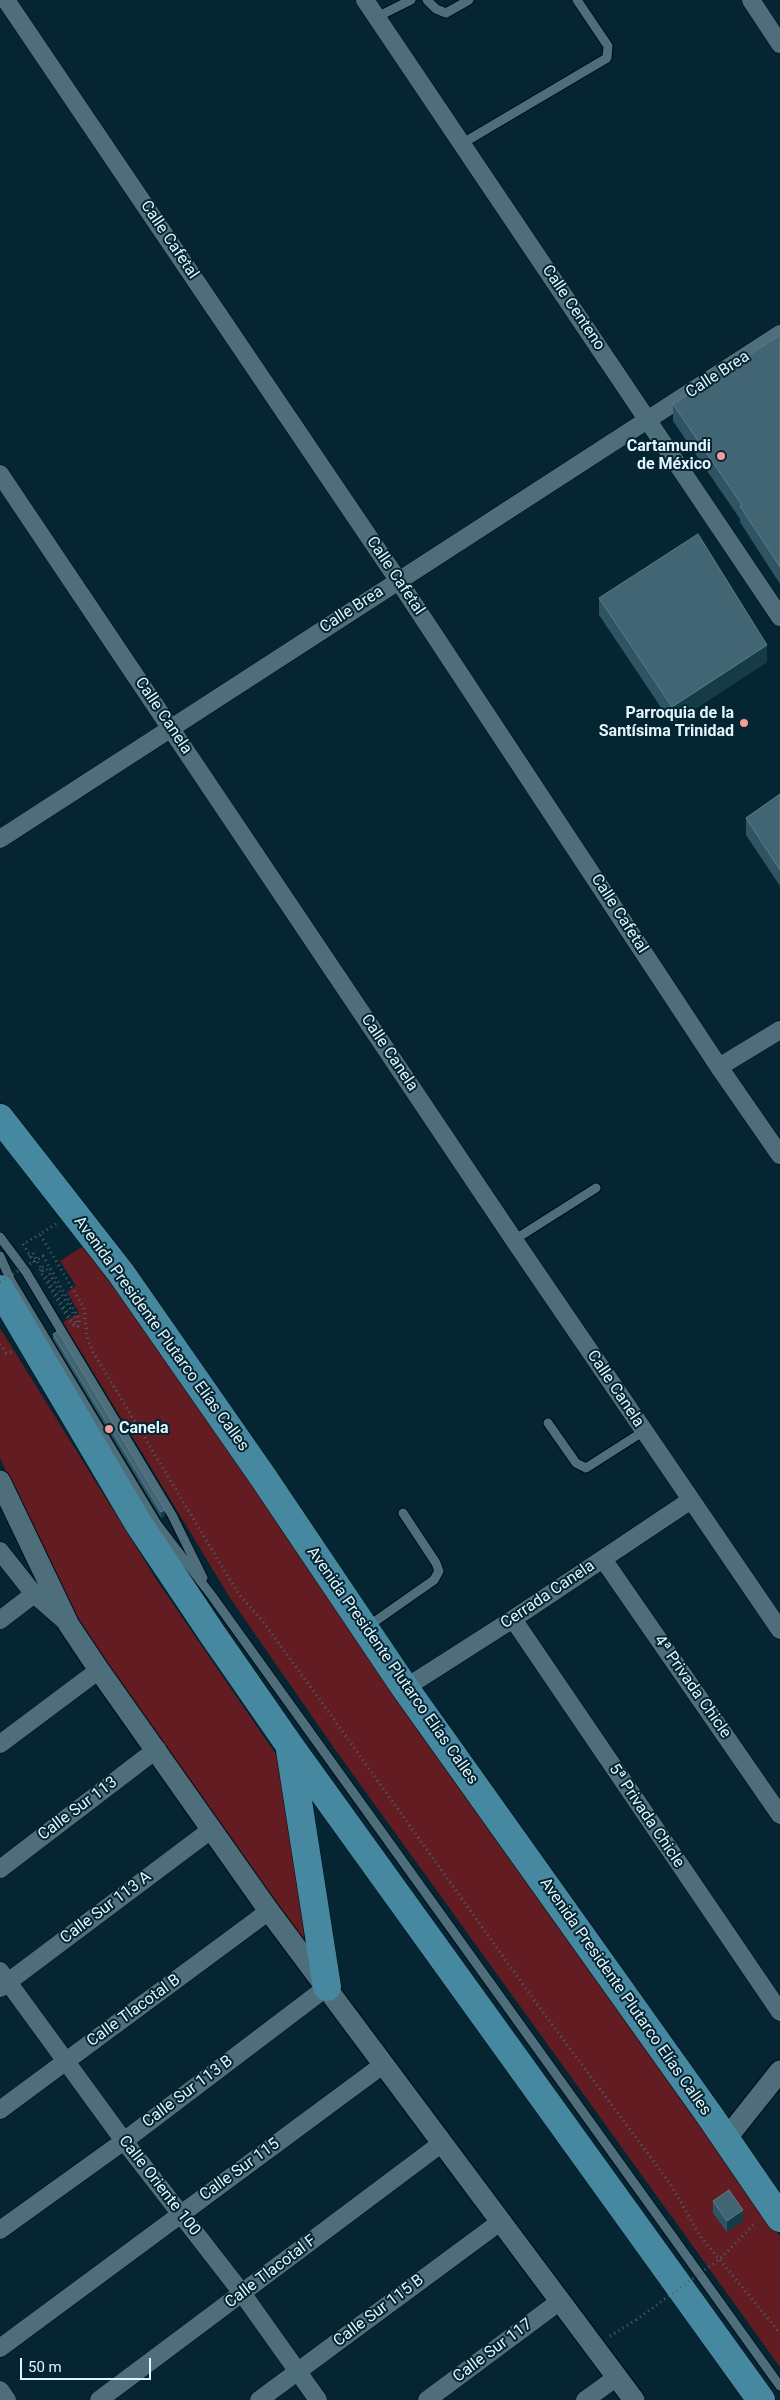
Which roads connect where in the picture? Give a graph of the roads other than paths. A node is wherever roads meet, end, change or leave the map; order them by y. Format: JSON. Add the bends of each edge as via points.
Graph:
{"nodes":[{"id":1,"x":6,"y":0,"type":"edge"},
{"id":2,"x":365,"y":0,"type":"edge"},
{"id":3,"x":411,"y":0,"type":"edge"},
{"id":4,"x":427,"y":0,"type":"edge"},
{"id":5,"x":469,"y":0,"type":"edge"},
{"id":6,"x":577,"y":0,"type":"edge"},
{"id":7,"x":751,"y":0,"type":"edge"},
{"id":8,"x":376,"y":17,"type":"junction"},
{"id":9,"x":780,"y":44,"type":"edge"},
{"id":10,"x":463,"y":143,"type":"junction"},
{"id":11,"x":780,"y":334,"type":"edge"},
{"id":12,"x":649,"y":420,"type":"junction"},
{"id":13,"x":0,"y":474,"type":"edge"},
{"id":14,"x":398,"y":580,"type":"junction"},
{"id":15,"x":780,"y":617,"type":"edge"},
{"id":16,"x":171,"y":727,"type":"junction"},
{"id":17,"x":0,"y":839,"type":"edge"},
{"id":18,"x":780,"y":1030,"type":"edge"},
{"id":19,"x":719,"y":1066,"type":"junction"},
{"id":20,"x":0,"y":1118,"type":"edge"},
{"id":21,"x":780,"y":1155,"type":"edge"},
{"id":22,"x":596,"y":1188,"type":"dead end"},
{"id":23,"x":0,"y":1237,"type":"edge"},
{"id":24,"x":514,"y":1240,"type":"junction"},
{"id":25,"x":0,"y":1256,"type":"edge"},
{"id":26,"x":0,"y":1289,"type":"edge"},
{"id":27,"x":548,"y":1422,"type":"dead end"},
{"id":28,"x":644,"y":1431,"type":"junction"},
{"id":29,"x":0,"y":1481,"type":"edge"},
{"id":30,"x":691,"y":1500,"type":"junction"},
{"id":31,"x":403,"y":1513,"type":"dead end"},
{"id":32,"x":0,"y":1551,"type":"edge"},
{"id":33,"x":603,"y":1558,"type":"junction"},
{"id":34,"x":34,"y":1594,"type":"junction"},
{"id":35,"x":212,"y":1596,"type":"junction"},
{"id":36,"x":513,"y":1619,"type":"junction"},
{"id":37,"x":0,"y":1620,"type":"edge"},
{"id":38,"x":69,"y":1625,"type":"junction"},
{"id":39,"x":364,"y":1628,"type":"junction"},
{"id":40,"x":780,"y":1630,"type":"edge"},
{"id":41,"x":99,"y":1670,"type":"junction"},
{"id":42,"x":405,"y":1688,"type":"junction"},
{"id":43,"x":0,"y":1744,"type":"edge"},
{"id":44,"x":290,"y":1746,"type":"junction"},
{"id":45,"x":157,"y":1749,"type":"junction"},
{"id":46,"x":780,"y":1815,"type":"edge"},
{"id":47,"x":212,"y":1829,"type":"junction"},
{"id":48,"x":0,"y":1869,"type":"edge"},
{"id":49,"x":269,"y":1912,"type":"junction"},
{"id":50,"x":3,"y":1980,"type":"edge"},
{"id":51,"x":327,"y":1987,"type":"junction"},
{"id":52,"x":780,"y":2012,"type":"edge"},
{"id":53,"x":65,"y":2061,"type":"junction"},
{"id":54,"x":384,"y":2064,"type":"junction"},
{"id":55,"x":780,"y":2071,"type":"edge"},
{"id":56,"x":0,"y":2110,"type":"edge"},
{"id":57,"x":726,"y":2139,"type":"junction"},
{"id":58,"x":124,"y":2141,"type":"junction"},
{"id":59,"x":442,"y":2143,"type":"junction"},
{"id":60,"x":777,"y":2203,"type":"edge"},
{"id":61,"x":181,"y":2213,"type":"junction"},
{"id":62,"x":500,"y":2222,"type":"junction"},
{"id":63,"x":0,"y":2230,"type":"edge"},
{"id":64,"x":242,"y":2293,"type":"junction"},
{"id":65,"x":560,"y":2301,"type":"junction"},
{"id":66,"x":0,"y":2348,"type":"edge"},
{"id":67,"x":298,"y":2371,"type":"junction"},
{"id":68,"x":617,"y":2377,"type":"junction"},
{"id":69,"x":780,"y":2386,"type":"edge"},
{"id":70,"x":0,"y":2390,"type":"edge"},
{"id":71,"x":7,"y":2400,"type":"edge"},
{"id":72,"x":99,"y":2400,"type":"edge"},
{"id":73,"x":259,"y":2400,"type":"edge"},
{"id":74,"x":318,"y":2400,"type":"edge"},
{"id":75,"x":427,"y":2400,"type":"edge"},
{"id":76,"x":586,"y":2400,"type":"edge"},
{"id":77,"x":634,"y":2400,"type":"edge"},
{"id":78,"x":761,"y":2400,"type":"edge"}],
"edges":[{"from":1,"to":14,"type":"street","name":"Calle Cafetal"},
{"from":2,"to":8,"type":"street","name":"Calle Centeno"},
{"from":3,"to":8,"type":"lane"},
{"from":4,"to":5,"type":"lane","via":[[436,9],[446,12]]},
{"from":6,"to":10,"type":"lane","via":[[608,46],[607,58]]},
{"from":7,"to":9,"type":"street"},
{"from":8,"to":10,"type":"street","name":"Calle Centeno"},
{"from":10,"to":12,"type":"street","name":"Calle Centeno"},
{"from":11,"to":12,"type":"street","name":"Calle Brea"},
{"from":12,"to":14,"type":"street","name":"Calle Brea"},
{"from":12,"to":15,"type":"street","name":"Calle Centeno"},
{"from":13,"to":16,"type":"street","name":"Calle Canela"},
{"from":14,"to":16,"type":"street","name":"Calle Brea"},
{"from":14,"to":19,"type":"street","name":"Calle Cafetal"},
{"from":16,"to":17,"type":"street","name":"Calle Brea"},
{"from":16,"to":24,"type":"street","name":"Calle Canela"},
{"from":18,"to":19,"type":"street"},
{"from":19,"to":21,"type":"street","name":"Calle Cafetal"},
{"from":20,"to":39,"type":"main road","name":"Avenida Presidente Plutarco Elías Calles","via":[[121,1273]]},
{"from":22,"to":24,"type":"lane"},
{"from":23,"to":35,"type":"lane","via":[[26,1272],[172,1515]]},
{"from":24,"to":28,"type":"street","name":"Calle Canela"},
{"from":25,"to":35,"type":"lane","via":[[11,1281],[156,1524]]},
{"from":26,"to":44,"type":"main road","via":[[138,1523]]},
{"from":27,"to":28,"type":"lane","via":[[576,1463],[586,1468]]},
{"from":28,"to":30,"type":"street","name":"Calle Canela"},
{"from":29,"to":38,"type":"street"},
{"from":30,"to":33,"type":"street","name":"Cerrada Canela"},
{"from":30,"to":40,"type":"street","name":"Calle Canela"},
{"from":31,"to":39,"type":"lane","via":[[439,1572],[434,1580]]},
{"from":32,"to":34,"type":"street"},
{"from":33,"to":36,"type":"street","name":"Cerrada Canela"},
{"from":33,"to":46,"type":"street","name":"4ª Privada Chicle"},
{"from":34,"to":37,"type":"street"},
{"from":34,"to":38,"type":"street"},
{"from":35,"to":69,"type":"lane"},
{"from":36,"to":42,"type":"street","name":"Cerrada Canela"},
{"from":36,"to":52,"type":"street","name":"5ª Privada Chicle"},
{"from":38,"to":41,"type":"street"},
{"from":39,"to":42,"type":"main road","name":"Avenida Presidente Plutarco Elías Calles"},
{"from":41,"to":43,"type":"street"},
{"from":41,"to":45,"type":"street"},
{"from":42,"to":57,"type":"main road","name":"Avenida Presidente Plutarco Elías Calles"},
{"from":44,"to":51,"type":"main road"},
{"from":44,"to":78,"type":"main road"},
{"from":45,"to":47,"type":"street"},
{"from":45,"to":48,"type":"street","name":"Calle Sur 113"},
{"from":47,"to":49,"type":"street"},
{"from":47,"to":50,"type":"street","name":"Calle Sur 113 A"},
{"from":49,"to":51,"type":"street"},
{"from":49,"to":53,"type":"street","name":"Calle Tlacotal B"},
{"from":50,"to":53,"type":"street","name":"Calle Oriente 100"},
{"from":51,"to":54,"type":"street"},
{"from":51,"to":58,"type":"street","name":"Calle Sur 113 B"},
{"from":53,"to":56,"type":"street","name":"Calle Tlacotal B"},
{"from":53,"to":58,"type":"street","name":"Calle Oriente 100"},
{"from":54,"to":59,"type":"street"},
{"from":54,"to":61,"type":"street","name":"Calle Sur 115"},
{"from":55,"to":57,"type":"street"},
{"from":57,"to":60,"type":"main road","name":"Avenida Presidente Plutarco Elías Calles"},
{"from":58,"to":61,"type":"street","name":"Calle Oriente 100"},
{"from":58,"to":63,"type":"street","name":"Calle Sur 113 B"},
{"from":59,"to":62,"type":"street"},
{"from":59,"to":64,"type":"street","name":"Calle Tlacotal F"},
{"from":61,"to":64,"type":"street","name":"Calle Oriente 100"},
{"from":61,"to":66,"type":"street","name":"Calle Sur 115"},
{"from":62,"to":65,"type":"street"},
{"from":62,"to":67,"type":"street","name":"Calle Sur 115 B"},
{"from":64,"to":67,"type":"street","name":"Calle Oriente 100"},
{"from":64,"to":72,"type":"street","name":"Calle Tlacotal F"},
{"from":65,"to":68,"type":"street"},
{"from":65,"to":75,"type":"street","name":"Calle Sur 117"},
{"from":67,"to":73,"type":"street","name":"Calle Sur 115 B"},
{"from":67,"to":74,"type":"street","name":"Calle Oriente 100"},
{"from":68,"to":76,"type":"street"},
{"from":68,"to":77,"type":"street"},
{"from":70,"to":71,"type":"street"}]}
